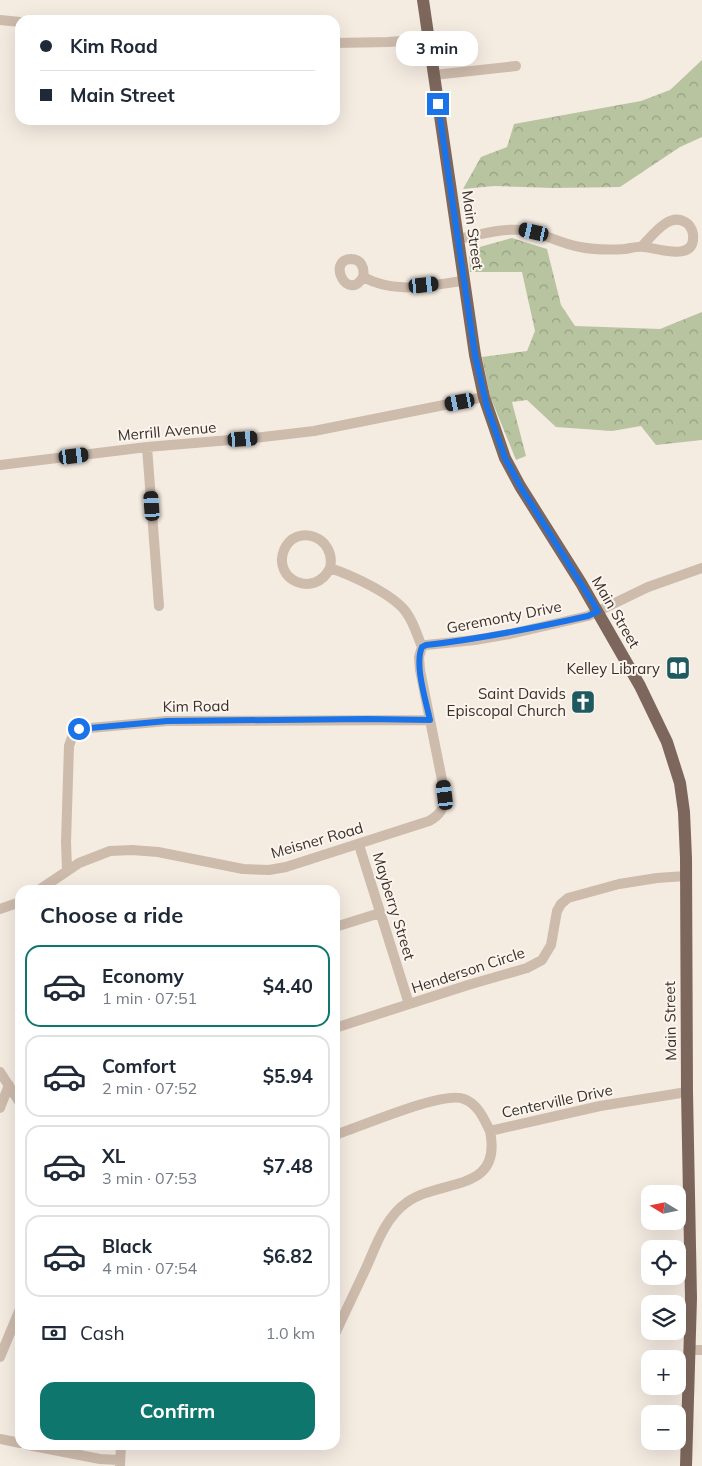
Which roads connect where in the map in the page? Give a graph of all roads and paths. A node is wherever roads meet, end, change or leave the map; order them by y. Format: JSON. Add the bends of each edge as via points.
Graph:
{"nodes":[{"id":1,"x":423,"y":0,"type":"edge"},
{"id":2,"x":0,"y":20,"type":"edge"},
{"id":3,"x":15,"y":22,"type":"edge"},
{"id":4,"x":429,"y":39,"type":"junction"},
{"id":5,"x":340,"y":43,"type":"edge"},
{"id":6,"x":516,"y":66,"type":"dead end"},
{"id":7,"x":434,"y":75,"type":"junction"},
{"id":8,"x":458,"y":239,"type":"junction"},
{"id":9,"x":642,"y":246,"type":"junction"},
{"id":10,"x":363,"y":277,"type":"dead end"},
{"id":11,"x":464,"y":281,"type":"junction"},
{"id":12,"x":484,"y":397,"type":"junction"},
{"id":13,"x":147,"y":447,"type":"junction"},
{"id":14,"x":0,"y":465,"type":"edge"},
{"id":15,"x":330,"y":568,"type":"junction"},
{"id":16,"x":702,"y":568,"type":"edge"},
{"id":17,"x":159,"y":606,"type":"dead end"},
{"id":18,"x":598,"y":611,"type":"junction"},
{"id":19,"x":422,"y":647,"type":"junction"},
{"id":20,"x":430,"y":720,"type":"junction"},
{"id":21,"x":359,"y":845,"type":"junction"},
{"id":22,"x":67,"y":870,"type":"junction"},
{"id":23,"x":686,"y":876,"type":"junction"},
{"id":24,"x":46,"y":885,"type":"edge"},
{"id":25,"x":15,"y":904,"type":"edge"},
{"id":26,"x":0,"y":909,"type":"edge"},
{"id":27,"x":380,"y":913,"type":"junction"},
{"id":28,"x":340,"y":925,"type":"edge"},
{"id":29,"x":409,"y":1004,"type":"junction"},
{"id":30,"x":340,"y":1026,"type":"edge"},
{"id":31,"x":0,"y":1072,"type":"edge"},
{"id":32,"x":9,"y":1085,"type":"junction"},
{"id":33,"x":687,"y":1092,"type":"junction"},
{"id":34,"x":15,"y":1095,"type":"edge"},
{"id":35,"x":0,"y":1108,"type":"edge"},
{"id":36,"x":490,"y":1131,"type":"junction"},
{"id":37,"x":340,"y":1133,"type":"edge"},
{"id":38,"x":340,"y":1320,"type":"edge"},
{"id":39,"x":15,"y":1321,"type":"edge"},
{"id":40,"x":696,"y":1350,"type":"edge"},
{"id":41,"x":0,"y":1357,"type":"edge"},
{"id":42,"x":0,"y":1439,"type":"edge"},
{"id":43,"x":15,"y":1442,"type":"edge"},
{"id":44,"x":54,"y":1450,"type":"edge"},
{"id":45,"x":121,"y":1450,"type":"edge"},
{"id":46,"x":120,"y":1463,"type":"edge"},
{"id":47,"x":686,"y":1466,"type":"edge"}],
"edges":[{"from":1,"to":4,"type":"main road","name":"Main Street"},
{"from":2,"to":3,"type":"street"},
{"from":4,"to":5,"type":"street"},
{"from":4,"to":7,"type":"main road","name":"Main Street"},
{"from":6,"to":7,"type":"street"},
{"from":7,"to":8,"type":"main road","name":"Main Street"},
{"from":8,"to":9,"type":"street","via":[[513,229],[534,232],[581,248],[607,250]]},
{"from":8,"to":11,"type":"main road","name":"Main Street"},
{"from":9,"to":9,"type":"street","via":[[672,220],[684,222],[692,232],[691,244],[681,252]]},
{"from":10,"to":11,"type":"street","via":[[380,285],[398,288]]},
{"from":11,"to":12,"type":"main road","name":"Main Street"},
{"from":12,"to":13,"type":"street","name":"Merrill Avenue","via":[[314,431]]},
{"from":12,"to":18,"type":"main road","name":"Main Street","via":[[505,458]]},
{"from":13,"to":14,"type":"street","name":"Merrill Avenue"},
{"from":13,"to":17,"type":"street"},
{"from":15,"to":15,"type":"street","via":[[316,583],[296,582],[285,571],[284,550],[300,536],[316,537],[328,547]]},
{"from":15,"to":19,"type":"street","via":[[394,600],[410,618]]},
{"from":16,"to":18,"type":"street","name":"Geremonty Drive","via":[[648,586]]},
{"from":18,"to":19,"type":"street","name":"Geremonty Drive","via":[[510,634]]},
{"from":18,"to":23,"type":"main road","name":"Main Street","via":[[652,710],[673,758],[683,798]]},
{"from":19,"to":20,"type":"street","name":"Meisner Road","via":[[420,670]]},
{"from":20,"to":21,"type":"street","name":"Meisner Road","via":[[444,784],[442,812],[429,821]]},
{"from":20,"to":22,"type":"street","name":"Kim Road","via":[[167,721],[79,729],[74,732],[69,746]]},
{"from":21,"to":22,"type":"street","name":"Meisner Road","via":[[269,870],[243,869],[132,850],[110,851]]},
{"from":21,"to":27,"type":"street","name":"Mayberry Street"},
{"from":22,"to":24,"type":"street","name":"Meisner Road"},
{"from":23,"to":29,"type":"street","name":"Henderson Circle","via":[[619,884],[568,898],[557,911],[551,946],[542,960],[527,968]]},
{"from":23,"to":33,"type":"main road","name":"Main Street"},
{"from":25,"to":26,"type":"street"},
{"from":27,"to":28,"type":"street"},
{"from":27,"to":29,"type":"street","name":"Mayberry Street"},
{"from":29,"to":30,"type":"street","name":"Henderson Circle"},
{"from":31,"to":32,"type":"street"},
{"from":32,"to":34,"type":"street"},
{"from":32,"to":35,"type":"street"},
{"from":33,"to":36,"type":"street","name":"Centerville Drive","via":[[600,1106]]},
{"from":33,"to":40,"type":"main road","name":"Main Street","via":[[691,1298]]},
{"from":36,"to":37,"type":"street","name":"Centerville Drive","via":[[472,1103],[453,1097]]},
{"from":36,"to":38,"type":"street","via":[[492,1156],[484,1170],[464,1182],[414,1198],[395,1214]]},
{"from":39,"to":41,"type":"street"},
{"from":40,"to":47,"type":"main road","name":"Main Street"},
{"from":42,"to":43,"type":"street"},
{"from":44,"to":46,"type":"street"},
{"from":45,"to":46,"type":"street"}]}
